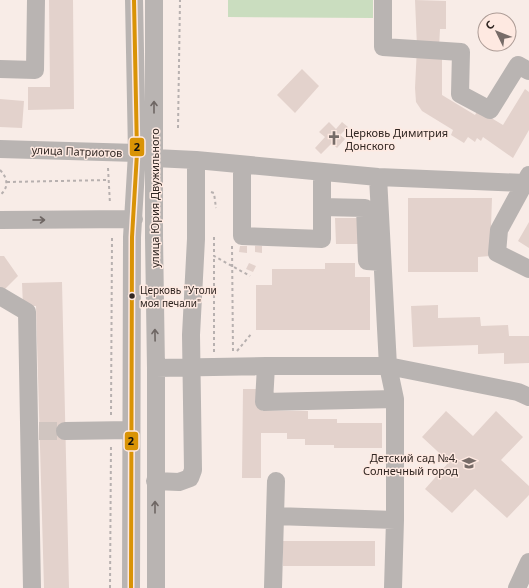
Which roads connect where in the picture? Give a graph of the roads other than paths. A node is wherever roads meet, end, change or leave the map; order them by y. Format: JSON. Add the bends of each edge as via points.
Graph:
{"nodes":[{"id":1,"x":36,"y":0,"type":"edge"},
{"id":2,"x":134,"y":0,"type":"edge"},
{"id":3,"x":154,"y":0,"type":"edge"},
{"id":4,"x":383,"y":0,"type":"edge"},
{"id":5,"x":0,"y":69,"type":"edge"},
{"id":6,"x":529,"y":71,"type":"edge"},
{"id":7,"x":0,"y":149,"type":"edge"},
{"id":8,"x":137,"y":153,"type":"junction"},
{"id":9,"x":154,"y":158,"type":"junction"},
{"id":10,"x":196,"y":160,"type":"junction"},
{"id":11,"x":242,"y":165,"type":"junction"},
{"id":12,"x":322,"y":172,"type":"junction"},
{"id":13,"x":378,"y":177,"type":"junction"},
{"id":14,"x":528,"y":181,"type":"edge"},
{"id":15,"x":322,"y":207,"type":"junction"},
{"id":16,"x":134,"y":219,"type":"junction"},
{"id":17,"x":0,"y":220,"type":"edge"},
{"id":18,"x":382,"y":262,"type":"junction"},
{"id":19,"x":529,"y":269,"type":"edge"},
{"id":20,"x":0,"y":296,"type":"edge"},
{"id":21,"x":266,"y":366,"type":"junction"},
{"id":22,"x":388,"y":366,"type":"junction"},
{"id":23,"x":192,"y":367,"type":"junction"},
{"id":24,"x":156,"y":368,"type":"junction"},
{"id":25,"x":529,"y":397,"type":"edge"},
{"id":26,"x":396,"y":399,"type":"junction"},
{"id":27,"x":131,"y":430,"type":"junction"},
{"id":28,"x":65,"y":431,"type":"tunnel mouth"},
{"id":29,"x":155,"y":481,"type":"junction"},
{"id":30,"x":276,"y":481,"type":"dead end"},
{"id":31,"x":275,"y":516,"type":"junction"},
{"id":32,"x":395,"y":520,"type":"junction"},
{"id":33,"x":131,"y":535,"type":"junction"},
{"id":34,"x":155,"y":536,"type":"junction"},
{"id":35,"x":529,"y":562,"type":"edge"},
{"id":36,"x":32,"y":588,"type":"edge"},
{"id":37,"x":131,"y":588,"type":"edge"},
{"id":38,"x":156,"y":588,"type":"edge"},
{"id":39,"x":274,"y":588,"type":"edge"},
{"id":40,"x":393,"y":588,"type":"edge"},
{"id":41,"x":517,"y":588,"type":"edge"}],
"edges":[{"from":1,"to":5,"type":"street","via":[[35,70]]},
{"from":2,"to":8,"type":"street","name":"улица Юрия Двужильного"},
{"from":9,"to":3,"type":"street","name":"улица Юрия Двужильного","one_way":true},
{"from":4,"to":6,"type":"street","via":[[383,47],[461,52],[460,94],[490,110],[518,65]]},
{"from":7,"to":8,"type":"street","name":"улица Патриотов"},
{"from":8,"to":9,"type":"street","name":"улица Патриотов"},
{"from":8,"to":16,"type":"street","name":"улица Юрия Двужильного"},
{"from":9,"to":10,"type":"street","name":"улица Патриотов"},
{"from":24,"to":9,"type":"street","name":"улица Юрия Двужильного","one_way":true},
{"from":10,"to":11,"type":"street","name":"улица Патриотов"},
{"from":10,"to":23,"type":"street"},
{"from":11,"to":12,"type":"street","name":"улица Патриотов"},
{"from":11,"to":15,"type":"street","via":[[242,236],[322,238]]},
{"from":12,"to":13,"type":"street","name":"улица Патриотов"},
{"from":12,"to":15,"type":"street"},
{"from":13,"to":14,"type":"street","name":"улица Патриотов"},
{"from":13,"to":18,"type":"street"},
{"from":14,"to":19,"type":"street","via":[[499,230],[497,253]]},
{"from":15,"to":18,"type":"street","via":[[365,208],[367,261]]},
{"from":17,"to":16,"type":"street","one_way":true},
{"from":16,"to":27,"type":"street","name":"улица Юрия Двужильного"},
{"from":18,"to":22,"type":"street"},
{"from":20,"to":36,"type":"street","via":[[27,312],[34,430]]},
{"from":21,"to":22,"type":"street"},
{"from":21,"to":23,"type":"street"},
{"from":21,"to":26,"type":"street","via":[[264,402]]},
{"from":22,"to":25,"type":"street","via":[[518,392]]},
{"from":22,"to":26,"type":"street"},
{"from":23,"to":24,"type":"street"},
{"from":23,"to":29,"type":"street","via":[[193,470],[190,478],[179,482]]},
{"from":24,"to":29,"type":"street","name":"улица Юрия Двужильного"},
{"from":26,"to":32,"type":"street"},
{"from":27,"to":28,"type":"street"},
{"from":27,"to":33,"type":"street","name":"улица Юрия Двужильного"},
{"from":34,"to":29,"type":"street","name":"улица Юрия Двужильного","one_way":true},
{"from":30,"to":31,"type":"street"},
{"from":31,"to":32,"type":"street"},
{"from":31,"to":39,"type":"street"},
{"from":32,"to":40,"type":"street"},
{"from":33,"to":34,"type":"street"},
{"from":33,"to":37,"type":"street","name":"улица Юрия Двужильного"},
{"from":34,"to":38,"type":"street","name":"улица Юрия Двужильного"},
{"from":35,"to":41,"type":"street"}]}
